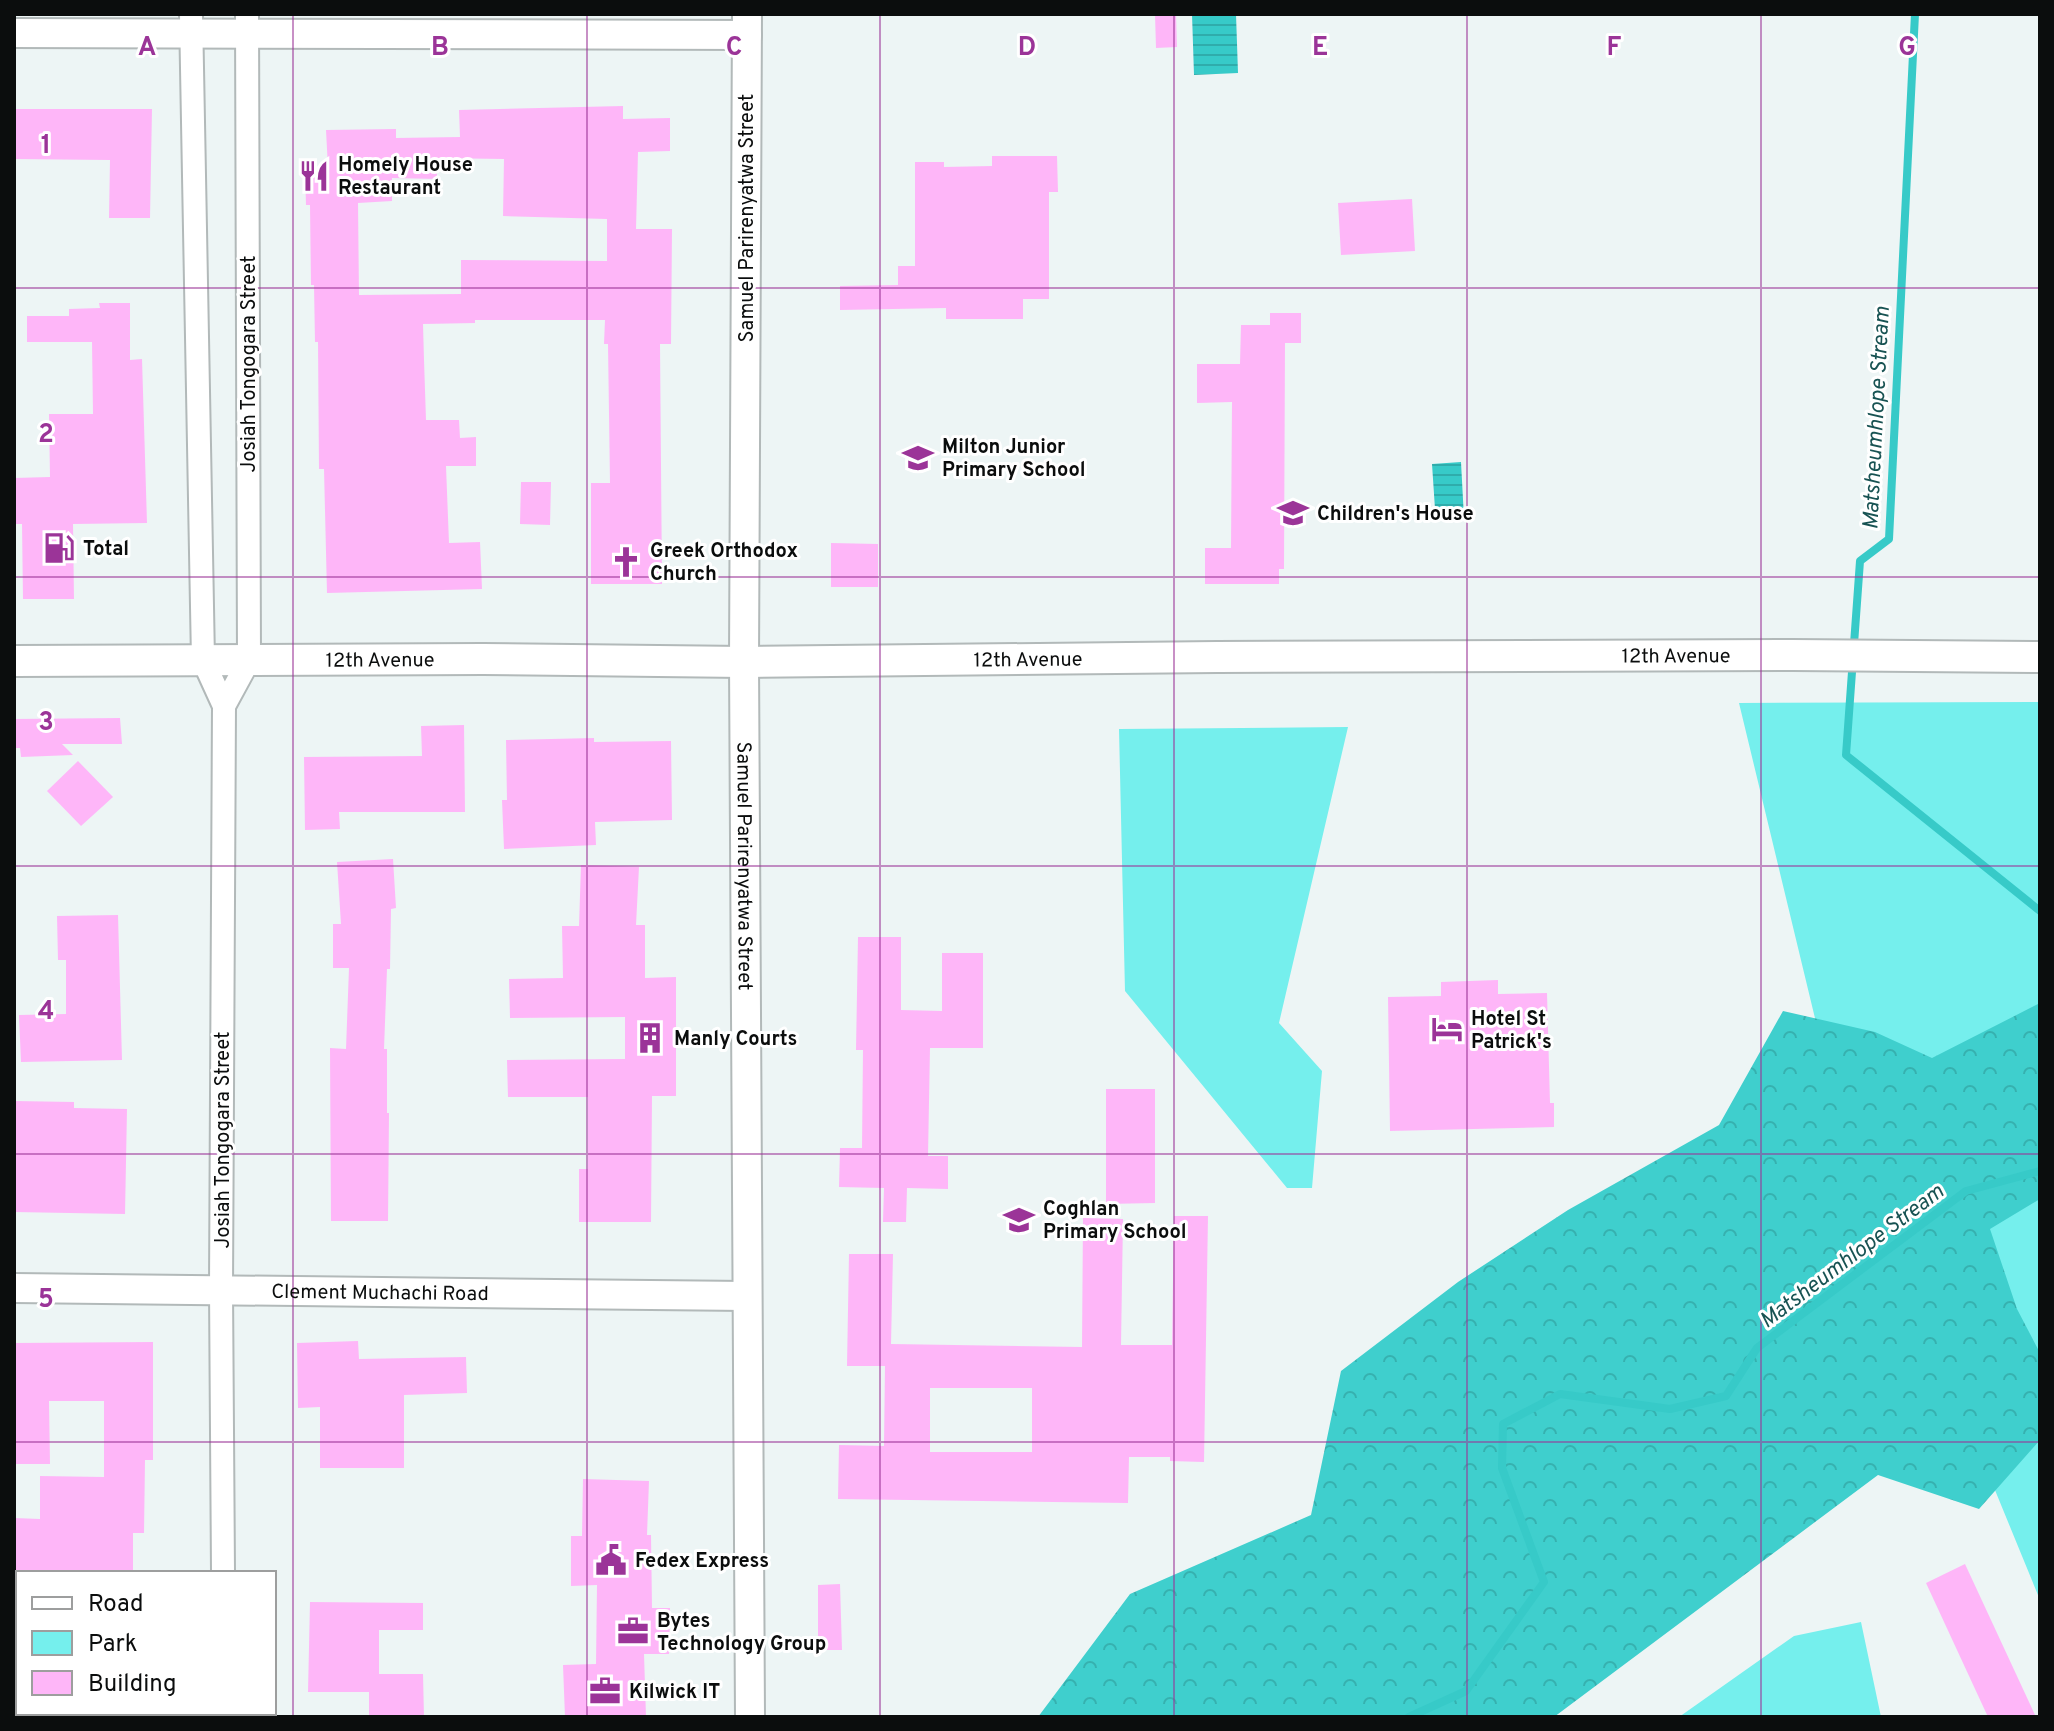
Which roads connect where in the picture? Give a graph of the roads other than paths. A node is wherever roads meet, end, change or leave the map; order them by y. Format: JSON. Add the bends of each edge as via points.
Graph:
{"nodes":[{"id":1,"x":191,"y":24,"type":"edge"},
{"id":2,"x":247,"y":24,"type":"edge"},
{"id":3,"x":747,"y":24,"type":"edge"},
{"id":4,"x":14,"y":33,"type":"edge"},
{"id":5,"x":2040,"y":657,"type":"edge"},
{"id":6,"x":203,"y":660,"type":"junction"},
{"id":7,"x":249,"y":660,"type":"junction"},
{"id":8,"x":14,"y":661,"type":"edge"},
{"id":9,"x":744,"y":662,"type":"junction"},
{"id":10,"x":224,"y":706,"type":"junction"},
{"id":11,"x":14,"y":1288,"type":"edge"},
{"id":12,"x":221,"y":1289,"type":"junction"},
{"id":13,"x":746,"y":1296,"type":"junction"},
{"id":14,"x":223,"y":1571,"type":"edge"},
{"id":15,"x":750,"y":1717,"type":"edge"}],
"edges":[{"from":1,"to":2,"type":"street"},
{"from":1,"to":4,"type":"street"},
{"from":1,"to":6,"type":"street","name":"Josiah Tongogara Street"},
{"from":2,"to":3,"type":"street"},
{"from":2,"to":7,"type":"street","name":"Josiah Tongogara Street"},
{"from":3,"to":9,"type":"street","name":"Samuel Parirenyatwa Street"},
{"from":5,"to":9,"type":"main road","name":"12th Avenue"},
{"from":6,"to":7,"type":"main road","name":"12th Avenue"},
{"from":6,"to":8,"type":"main road","name":"12th Avenue"},
{"from":6,"to":10,"type":"street","name":"Josiah Tongogara Street"},
{"from":7,"to":9,"type":"main road","name":"12th Avenue"},
{"from":7,"to":10,"type":"street","name":"Josiah Tongogara Street"},
{"from":9,"to":13,"type":"street","name":"Samuel Parirenyatwa Street"},
{"from":10,"to":12,"type":"street","name":"Josiah Tongogara Street"},
{"from":11,"to":12,"type":"street","name":"Clement Muchachi Road"},
{"from":12,"to":13,"type":"street","name":"Clement Muchachi Road"},
{"from":12,"to":14,"type":"street","name":"Josiah Tongogara Street"},
{"from":13,"to":15,"type":"street","name":"Samuel Parirenyatwa Street"}]}
